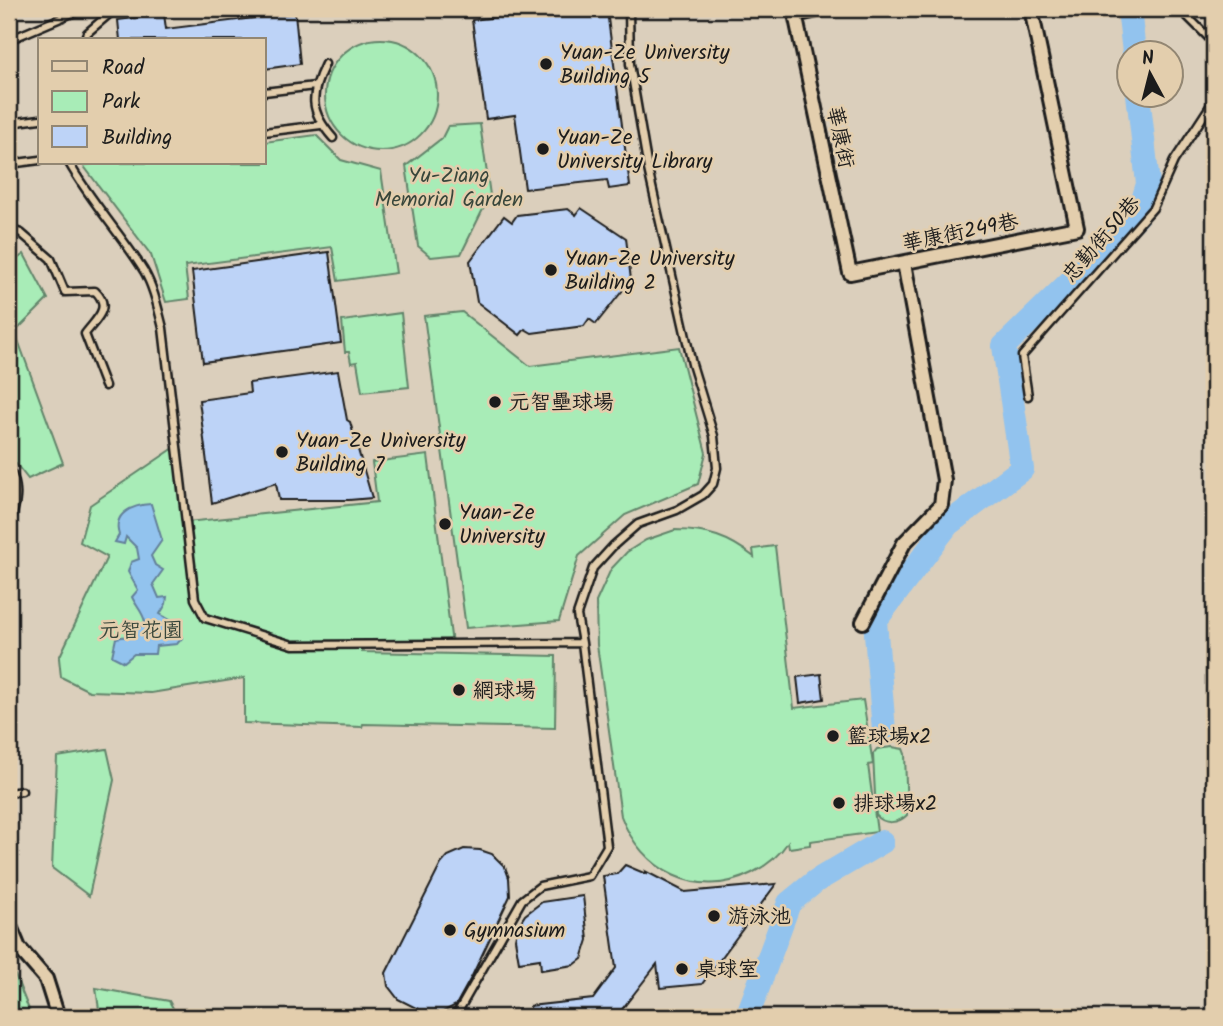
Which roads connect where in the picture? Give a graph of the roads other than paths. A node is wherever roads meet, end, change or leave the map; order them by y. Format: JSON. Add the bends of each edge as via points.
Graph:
{"nodes":[{"id":1,"x":82,"y":9,"type":"edge"},
{"id":2,"x":115,"y":9,"type":"edge"},
{"id":3,"x":629,"y":9,"type":"edge"},
{"id":4,"x":822,"y":9,"type":"edge"},
{"id":5,"x":1031,"y":9,"type":"edge"},
{"id":6,"x":1180,"y":9,"type":"edge"},
{"id":7,"x":794,"y":12,"type":"edge"},
{"id":8,"x":85,"y":38,"type":"edge"},
{"id":9,"x":9,"y":40,"type":"edge"},
{"id":10,"x":1214,"y":43,"type":"edge"},
{"id":11,"x":325,"y":64,"type":"dead end"},
{"id":12,"x":315,"y":86,"type":"junction"},
{"id":13,"x":266,"y":92,"type":"edge"},
{"id":14,"x":1214,"y":100,"type":"edge"},
{"id":15,"x":38,"y":119,"type":"edge"},
{"id":16,"x":9,"y":123,"type":"edge"},
{"id":17,"x":321,"y":125,"type":"junction"},
{"id":18,"x":266,"y":132,"type":"edge"},
{"id":19,"x":333,"y":138,"type":"dead end"},
{"id":20,"x":38,"y":160,"type":"edge"},
{"id":21,"x":9,"y":164,"type":"edge"},
{"id":22,"x":70,"y":164,"type":"edge"},
{"id":23,"x":9,"y":229,"type":"edge"},
{"id":24,"x":904,"y":262,"type":"junction"},
{"id":25,"x":850,"y":272,"type":"joint"},
{"id":26,"x":104,"y":386,"type":"dead end"},
{"id":27,"x":1028,"y":396,"type":"dead end"},
{"id":28,"x":9,"y":468,"type":"edge"},
{"id":29,"x":9,"y":526,"type":"edge"},
{"id":30,"x":863,"y":622,"type":"dead end"},
{"id":31,"x":582,"y":643,"type":"junction"},
{"id":32,"x":22,"y":791,"type":"dead end"},
{"id":33,"x":9,"y":793,"type":"edge"},
{"id":34,"x":9,"y":924,"type":"edge"},
{"id":35,"x":14,"y":950,"type":"edge"},
{"id":36,"x":58,"y":1017,"type":"edge"},
{"id":37,"x":455,"y":1017,"type":"edge"}],
"edges":[{"from":1,"to":9,"type":"lane"},
{"from":2,"to":8,"type":"lane"},
{"from":3,"to":31,"type":"lane","via":[[630,64],[648,169],[692,365],[714,436],[717,468],[713,484],[703,495],[638,524],[593,568],[578,615]]},
{"from":4,"to":7,"type":"street"},
{"from":5,"to":24,"type":"street","name":"華康街249巷","via":[[1077,228]]},
{"from":6,"to":10,"type":"lane"},
{"from":7,"to":25,"type":"street","name":"華康街"},
{"from":11,"to":12,"type":"lane"},
{"from":12,"to":13,"type":"lane"},
{"from":12,"to":17,"type":"lane","via":[[314,107]]},
{"from":14,"to":27,"type":"lane","name":"忠勤街50巷","via":[[1174,161],[1153,208],[1022,356]]},
{"from":15,"to":16,"type":"lane"},
{"from":17,"to":18,"type":"lane"},
{"from":17,"to":19,"type":"lane"},
{"from":20,"to":21,"type":"lane"},
{"from":22,"to":31,"type":"lane","via":[[143,270],[157,304],[195,599],[205,618],[293,645]]},
{"from":23,"to":26,"type":"lane","via":[[21,233],[51,259],[65,292],[94,291],[101,297],[100,319],[85,334]]},
{"from":24,"to":25,"type":"street","name":"華康街249巷"},
{"from":24,"to":30,"type":"street","via":[[944,480],[941,505],[904,543]]},
{"from":28,"to":29,"type":"lane","via":[[16,481],[16,501]]},
{"from":31,"to":37,"type":"lane","via":[[607,846],[589,876],[540,886],[522,900]]},
{"from":32,"to":33,"type":"lane"},
{"from":34,"to":35,"type":"street"},
{"from":35,"to":36,"type":"street","via":[[46,979]]}]}
